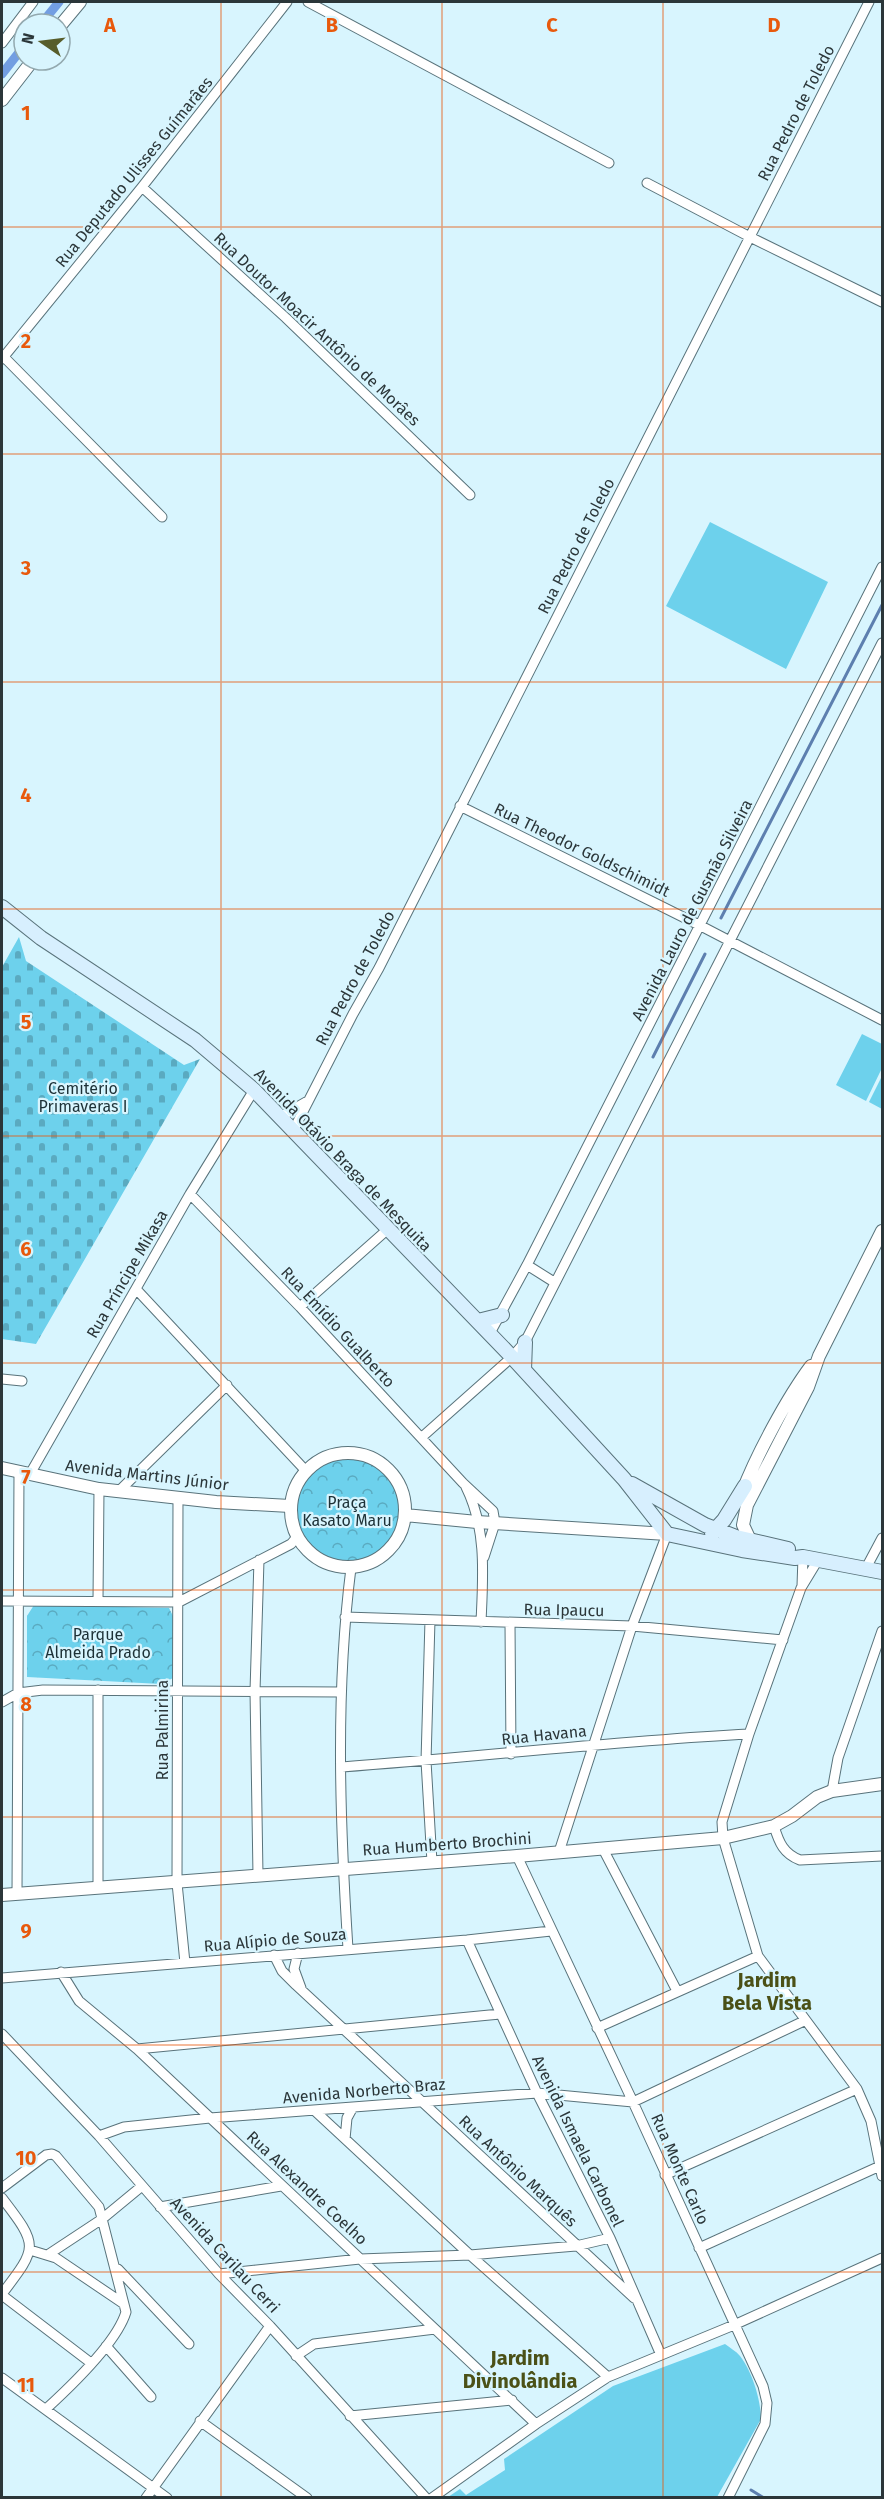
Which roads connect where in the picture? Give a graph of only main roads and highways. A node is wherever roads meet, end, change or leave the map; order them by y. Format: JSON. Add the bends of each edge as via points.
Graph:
{"nodes":[{"id":1,"x":2,"y":907,"type":"edge"},
{"id":2,"x":502,"y":1315,"type":"road end"},
{"id":3,"x":478,"y":1321,"type":"junction"},
{"id":4,"x":525,"y":1342,"type":"road end"},
{"id":5,"x":524,"y":1370,"type":"junction"},
{"id":6,"x":624,"y":1479,"type":"junction"},
{"id":7,"x":745,"y":1486,"type":"road end"},
{"id":8,"x":714,"y":1531,"type":"junction"},
{"id":9,"x":667,"y":1534,"type":"junction"},
{"id":10,"x":746,"y":1545,"type":"junction"},
{"id":11,"x":878,"y":1569,"type":"edge"}],
"edges":[{"from":1,"to":3,"type":"main road","name":"Avenida Otávio Braga de Mesquita","via":[[51,945],[195,1040],[254,1090]]},
{"from":2,"to":3,"type":"main road"},
{"from":3,"to":5,"type":"main road","name":"Avenida Otávio Braga de Mesquita"},
{"from":4,"to":5,"type":"main road"},
{"from":5,"to":6,"type":"main road","name":"Avenida Otávio Braga de Mesquita"},
{"from":6,"to":8,"type":"main road","name":"Avenida Otávio Braga de Mesquita"},
{"from":6,"to":9,"type":"main road","name":"Avenida Otávio Braga de Mesquita"},
{"from":7,"to":8,"type":"main road"},
{"from":8,"to":9,"type":"main road"},
{"from":8,"to":10,"type":"main road","via":[[736,1537]]},
{"from":9,"to":10,"type":"main road"},
{"from":10,"to":11,"type":"main road"}]}
